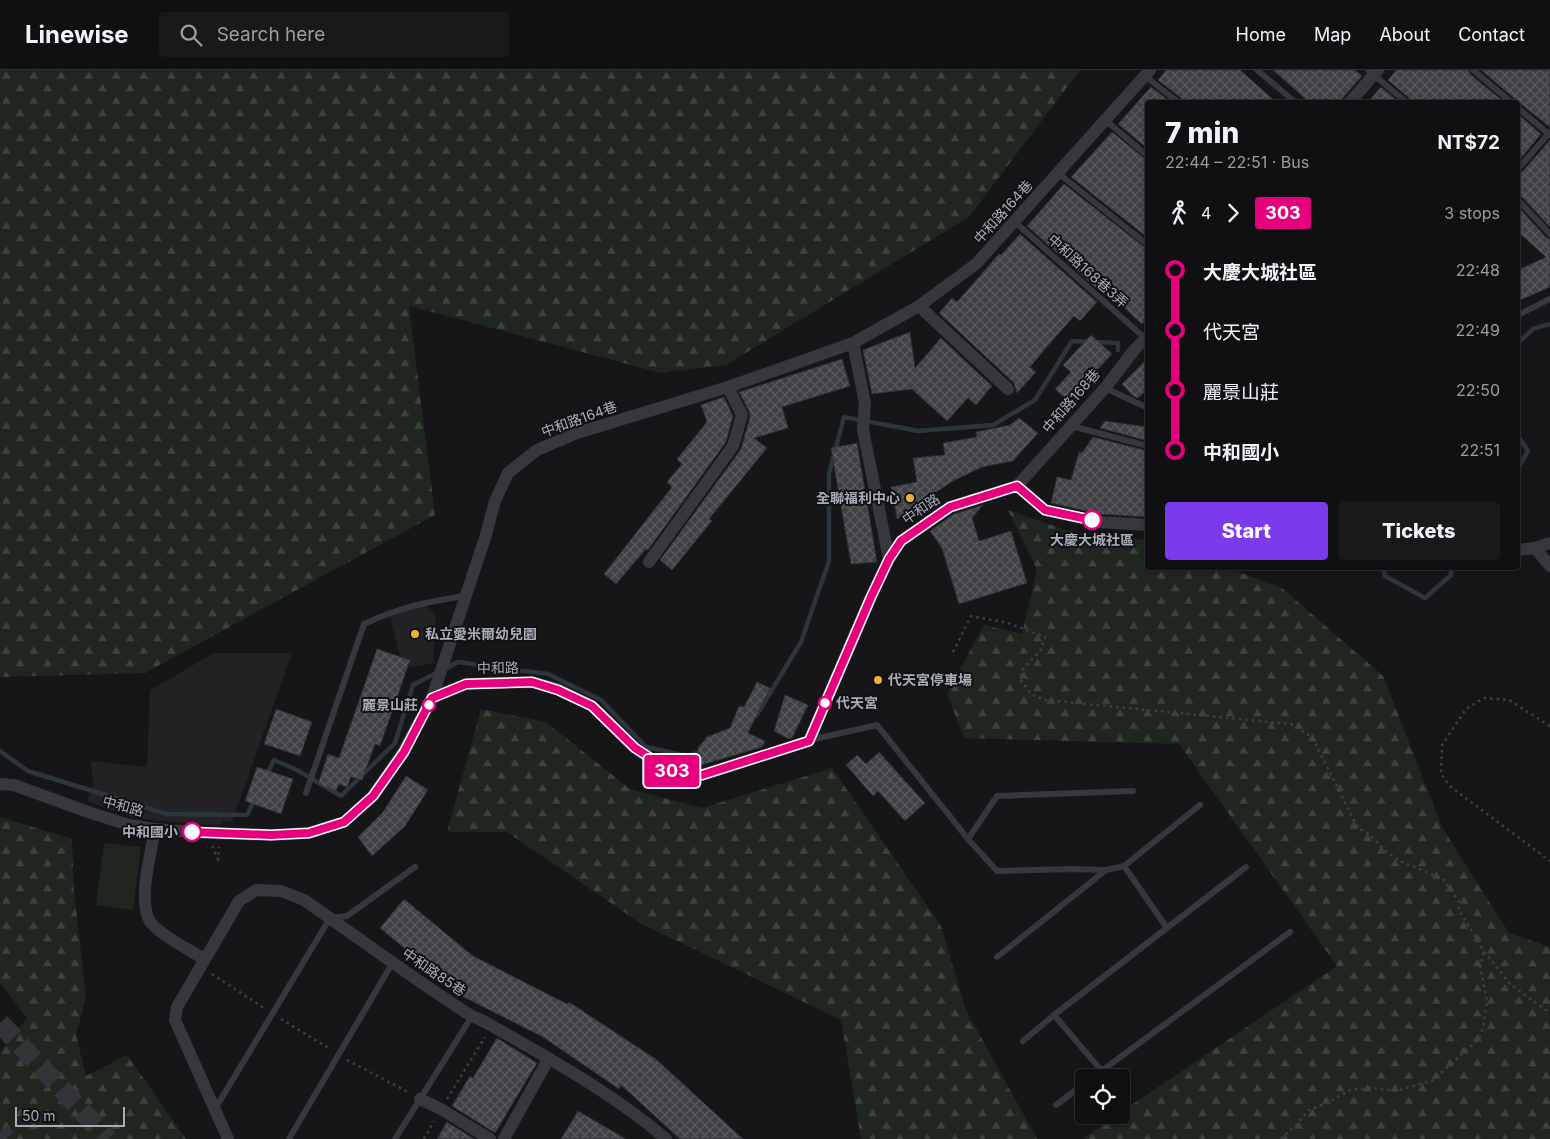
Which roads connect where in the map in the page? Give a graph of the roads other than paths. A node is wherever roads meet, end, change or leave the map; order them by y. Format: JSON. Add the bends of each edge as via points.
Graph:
{"nodes":[{"id":1,"x":1257,"y":70,"type":"edge"},
{"id":2,"x":1473,"y":70,"type":"edge"},
{"id":3,"x":1373,"y":72,"type":"edge"},
{"id":4,"x":1148,"y":73,"type":"edge"},
{"id":5,"x":1176,"y":100,"type":"edge"},
{"id":6,"x":1294,"y":100,"type":"edge"},
{"id":7,"x":1352,"y":100,"type":"edge"},
{"id":8,"x":1404,"y":100,"type":"edge"},
{"id":9,"x":1509,"y":100,"type":"edge"},
{"id":10,"x":1520,"y":110,"type":"edge"},
{"id":11,"x":1106,"y":120,"type":"junction"},
{"id":12,"x":1549,"y":134,"type":"edge"},
{"id":13,"x":1145,"y":153,"type":"edge"},
{"id":14,"x":1520,"y":166,"type":"edge"},
{"id":15,"x":1058,"y":173,"type":"junction"},
{"id":16,"x":1520,"y":202,"type":"edge"},
{"id":17,"x":1015,"y":222,"type":"junction"},
{"id":18,"x":1550,"y":234,"type":"edge"},
{"id":19,"x":1145,"y":243,"type":"edge"},
{"id":20,"x":1550,"y":299,"type":"edge"},
{"id":21,"x":919,"y":306,"type":"junction"},
{"id":22,"x":1520,"y":313,"type":"edge"},
{"id":23,"x":1145,"y":336,"type":"edge"},
{"id":24,"x":1145,"y":340,"type":"edge"},
{"id":25,"x":853,"y":343,"type":"junction"},
{"id":26,"x":728,"y":387,"type":"junction"},
{"id":27,"x":1105,"y":388,"type":"junction"},
{"id":28,"x":1008,"y":389,"type":"dead end"},
{"id":29,"x":1145,"y":407,"type":"edge"},
{"id":30,"x":1070,"y":426,"type":"junction"},
{"id":31,"x":1145,"y":445,"type":"edge"},
{"id":32,"x":1017,"y":486,"type":"junction"},
{"id":33,"x":1145,"y":525,"type":"edge"},
{"id":34,"x":1550,"y":543,"type":"edge"},
{"id":35,"x":1535,"y":548,"type":"junction"},
{"id":36,"x":1520,"y":550,"type":"edge"},
{"id":37,"x":889,"y":559,"type":"junction"},
{"id":38,"x":649,"y":562,"type":"dead end"},
{"id":39,"x":1550,"y":566,"type":"edge"},
{"id":40,"x":465,"y":596,"type":"junction"},
{"id":41,"x":432,"y":698,"type":"junction"},
{"id":42,"x":809,"y":741,"type":"junction"},
{"id":43,"x":0,"y":784,"type":"edge"},
{"id":44,"x":307,"y":791,"type":"dead end"},
{"id":45,"x":1133,"y":791,"type":"dead end"},
{"id":46,"x":1200,"y":805,"type":"dead end"},
{"id":47,"x":155,"y":829,"type":"junction"},
{"id":48,"x":968,"y":839,"type":"junction"},
{"id":49,"x":1124,"y":866,"type":"junction"},
{"id":50,"x":415,"y":867,"type":"dead end"},
{"id":51,"x":1246,"y":867,"type":"dead end"},
{"id":52,"x":1106,"y":870,"type":"junction"},
{"id":53,"x":330,"y":918,"type":"junction"},
{"id":54,"x":1166,"y":928,"type":"junction"},
{"id":55,"x":1290,"y":932,"type":"dead end"},
{"id":56,"x":997,"y":957,"type":"dead end"},
{"id":57,"x":392,"y":962,"type":"junction"},
{"id":58,"x":202,"y":963,"type":"junction"},
{"id":59,"x":1054,"y":1015,"type":"junction"},
{"id":60,"x":472,"y":1016,"type":"junction"},
{"id":61,"x":1024,"y":1041,"type":"dead end"},
{"id":62,"x":549,"y":1058,"type":"junction"},
{"id":63,"x":1100,"y":1069,"type":"edge"},
{"id":64,"x":1102,"y":1069,"type":"edge"},
{"id":65,"x":1075,"y":1091,"type":"edge"},
{"id":66,"x":420,"y":1099,"type":"junction"},
{"id":67,"x":1056,"y":1105,"type":"dead end"},
{"id":68,"x":215,"y":1110,"type":"junction"},
{"id":69,"x":228,"y":1139,"type":"edge"},
{"id":70,"x":289,"y":1139,"type":"edge"},
{"id":71,"x":395,"y":1139,"type":"edge"},
{"id":72,"x":490,"y":1139,"type":"edge"},
{"id":73,"x":504,"y":1139,"type":"edge"},
{"id":74,"x":666,"y":1139,"type":"edge"}],
"edges":[{"from":1,"to":6,"type":"lane"},
{"from":2,"to":9,"type":"lane"},
{"from":3,"to":7,"type":"street"},
{"from":3,"to":8,"type":"lane"},
{"from":4,"to":5,"type":"lane"},
{"from":4,"to":11,"type":"street","name":"中和路164巷"},
{"from":10,"to":12,"type":"lane"},
{"from":11,"to":13,"type":"lane"},
{"from":11,"to":15,"type":"street","name":"中和路164巷"},
{"from":12,"to":14,"type":"lane"},
{"from":15,"to":17,"type":"street","name":"中和路164巷"},
{"from":15,"to":19,"type":"lane"},
{"from":16,"to":18,"type":"lane"},
{"from":17,"to":21,"type":"street","name":"中和路164巷","via":[[976,264]]},
{"from":17,"to":23,"type":"lane","name":"中和路168巷3弄"},
{"from":20,"to":22,"type":"lane"},
{"from":21,"to":25,"type":"street","name":"中和路164巷"},
{"from":21,"to":28,"type":"street"},
{"from":24,"to":27,"type":"street","name":"中和路168巷"},
{"from":25,"to":26,"type":"street","name":"中和路164巷"},
{"from":25,"to":37,"type":"street","via":[[865,402],[863,430]]},
{"from":26,"to":38,"type":"street","via":[[742,415],[733,446]]},
{"from":26,"to":40,"type":"street","name":"中和路164巷","via":[[577,433],[537,450],[508,473],[495,501]]},
{"from":27,"to":29,"type":"lane"},
{"from":27,"to":30,"type":"street","name":"中和路168巷"},
{"from":30,"to":31,"type":"lane"},
{"from":30,"to":32,"type":"street","name":"中和路168巷"},
{"from":32,"to":33,"type":"street","via":[[1045,510],[1098,522]]},
{"from":32,"to":37,"type":"street","name":"中和路","via":[[950,507],[901,541]]},
{"from":34,"to":35,"type":"street"},
{"from":35,"to":36,"type":"street"},
{"from":35,"to":39,"type":"street"},
{"from":37,"to":42,"type":"street","name":"中和路"},
{"from":40,"to":41,"type":"street","name":"中和路164巷"},
{"from":40,"to":44,"type":"lane","via":[[389,612],[364,624]]},
{"from":41,"to":42,"type":"street","name":"中和路","via":[[466,684],[532,682],[592,706],[635,748],[678,773],[702,775]]},
{"from":41,"to":47,"type":"street","name":"中和路","via":[[404,752],[373,796],[344,822],[309,833],[271,835]]},
{"from":42,"to":48,"type":"lane","via":[[877,725]]},
{"from":43,"to":47,"type":"street","name":"中和路","via":[[14,785],[129,825]]},
{"from":45,"to":48,"type":"lane","via":[[997,796]]},
{"from":46,"to":49,"type":"lane"},
{"from":47,"to":58,"type":"street","via":[[145,912],[152,924]]},
{"from":48,"to":52,"type":"lane","via":[[997,871]]},
{"from":49,"to":52,"type":"lane"},
{"from":49,"to":54,"type":"lane"},
{"from":50,"to":53,"type":"lane","via":[[347,916]]},
{"from":51,"to":54,"type":"lane"},
{"from":52,"to":56,"type":"lane"},
{"from":53,"to":57,"type":"street","name":"中和路85巷"},
{"from":53,"to":58,"type":"street","name":"中和路85巷","via":[[304,900],[281,891],[256,890],[239,900]]},
{"from":53,"to":68,"type":"lane"},
{"from":54,"to":59,"type":"lane"},
{"from":55,"to":64,"type":"lane"},
{"from":57,"to":60,"type":"street","name":"中和路85巷"},
{"from":57,"to":70,"type":"lane"},
{"from":58,"to":68,"type":"street","name":"中和路85巷","via":[[177,1007],[175,1020]]},
{"from":59,"to":61,"type":"lane"},
{"from":59,"to":63,"type":"lane"},
{"from":60,"to":62,"type":"street","name":"中和路85巷"},
{"from":60,"to":66,"type":"lane"},
{"from":62,"to":73,"type":"street"},
{"from":62,"to":74,"type":"street","name":"中和路85巷","via":[[615,1100]]},
{"from":65,"to":67,"type":"lane"},
{"from":66,"to":71,"type":"lane"},
{"from":66,"to":72,"type":"street"},
{"from":68,"to":69,"type":"street","name":"中和路85巷"}]}
